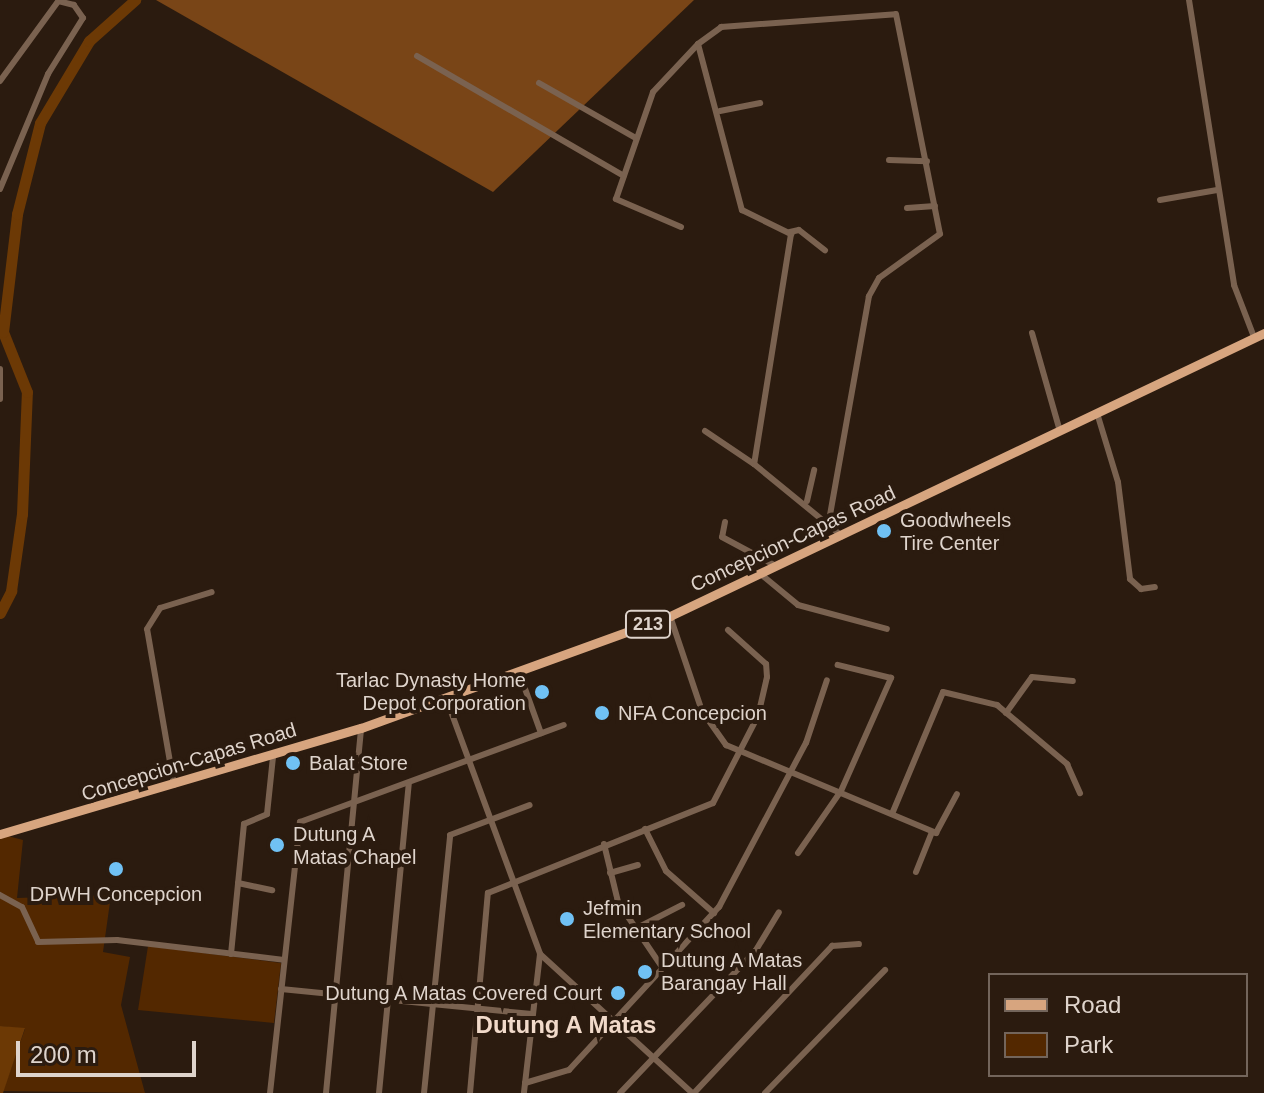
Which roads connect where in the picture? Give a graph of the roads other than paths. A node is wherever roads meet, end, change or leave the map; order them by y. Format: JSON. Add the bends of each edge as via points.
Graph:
{"nodes":[{"id":1,"x":1189,"y":0,"type":"edge"},
{"id":2,"x":59,"y":1,"type":"edge"},
{"id":3,"x":698,"y":44,"type":"junction"},
{"id":4,"x":417,"y":56,"type":"dead end"},
{"id":5,"x":0,"y":81,"type":"edge"},
{"id":6,"x":539,"y":83,"type":"dead end"},
{"id":7,"x":760,"y":103,"type":"dead end"},
{"id":8,"x":720,"y":111,"type":"junction"},
{"id":9,"x":636,"y":138,"type":"junction"},
{"id":10,"x":889,"y":160,"type":"dead end"},
{"id":11,"x":927,"y":161,"type":"junction"},
{"id":12,"x":624,"y":176,"type":"junction"},
{"id":13,"x":0,"y":189,"type":"edge"},
{"id":14,"x":1217,"y":190,"type":"junction"},
{"id":15,"x":1160,"y":200,"type":"dead end"},
{"id":16,"x":935,"y":206,"type":"junction"},
{"id":17,"x":907,"y":208,"type":"dead end"},
{"id":18,"x":681,"y":227,"type":"dead end"},
{"id":19,"x":790,"y":232,"type":"junction"},
{"id":20,"x":825,"y":250,"type":"dead end"},
{"id":21,"x":1032,"y":333,"type":"dead end"},
{"id":22,"x":1259,"y":335,"type":"edge"},
{"id":23,"x":0,"y":365,"type":"edge"},
{"id":24,"x":0,"y":399,"type":"edge"},
{"id":25,"x":1097,"y":413,"type":"junction"},
{"id":26,"x":705,"y":431,"type":"dead end"},
{"id":27,"x":1060,"y":431,"type":"junction"},
{"id":28,"x":754,"y":464,"type":"junction"},
{"id":29,"x":814,"y":470,"type":"dead end"},
{"id":30,"x":807,"y":501,"type":"junction"},
{"id":31,"x":829,"y":521,"type":"junction"},
{"id":32,"x":725,"y":522,"type":"dead end"},
{"id":33,"x":842,"y":537,"type":"junction"},
{"id":34,"x":779,"y":568,"type":"junction"},
{"id":35,"x":763,"y":576,"type":"junction"},
{"id":36,"x":1155,"y":587,"type":"dead end"},
{"id":37,"x":212,"y":592,"type":"dead end"},
{"id":38,"x":670,"y":616,"type":"junction"},
{"id":39,"x":887,"y":629,"type":"dead end"},
{"id":40,"x":728,"y":630,"type":"dead end"},
{"id":41,"x":838,"y":665,"type":"dead end"},
{"id":42,"x":519,"y":672,"type":"junction"},
{"id":43,"x":827,"y":680,"type":"dead end"},
{"id":44,"x":1073,"y":681,"type":"dead end"},
{"id":45,"x":446,"y":698,"type":"junction"},
{"id":46,"x":1006,"y":713,"type":"junction"},
{"id":47,"x":564,"y":725,"type":"dead end"},
{"id":48,"x":361,"y":728,"type":"junction"},
{"id":49,"x":541,"y":733,"type":"junction"},
{"id":50,"x":742,"y":753,"type":"junction"},
{"id":51,"x":273,"y":757,"type":"junction"},
{"id":52,"x":470,"y":760,"type":"junction"},
{"id":53,"x":789,"y":772,"type":"junction"},
{"id":54,"x":409,"y":784,"type":"junction"},
{"id":55,"x":174,"y":785,"type":"junction"},
{"id":56,"x":841,"y":791,"type":"junction"},
{"id":57,"x":1080,"y":793,"type":"dead end"},
{"id":58,"x":957,"y":794,"type":"dead end"},
{"id":59,"x":353,"y":801,"type":"junction"},
{"id":60,"x":530,"y":805,"type":"dead end"},
{"id":61,"x":892,"y":814,"type":"junction"},
{"id":62,"x":490,"y":820,"type":"junction"},
{"id":63,"x":244,"y":824,"type":"junction"},
{"id":64,"x":232,"y":827,"type":"dead end"},
{"id":65,"x":645,"y":829,"type":"junction"},
{"id":66,"x":932,"y":832,"type":"junction"},
{"id":67,"x":0,"y":834,"type":"edge"},
{"id":68,"x":604,"y":844,"type":"junction"},
{"id":69,"x":798,"y":853,"type":"dead end"},
{"id":70,"x":638,"y":865,"type":"dead end"},
{"id":71,"x":916,"y":872,"type":"dead end"},
{"id":72,"x":610,"y":873,"type":"junction"},
{"id":73,"x":514,"y":878,"type":"junction"},
{"id":74,"x":238,"y":883,"type":"junction"},
{"id":75,"x":272,"y":890,"type":"dead end"},
{"id":76,"x":0,"y":895,"type":"edge"},
{"id":77,"x":682,"y":905,"type":"dead end"},
{"id":78,"x":779,"y":912,"type":"dead end"},
{"id":79,"x":714,"y":913,"type":"junction"},
{"id":80,"x":635,"y":929,"type":"junction"},
{"id":81,"x":859,"y":944,"type":"dead end"},
{"id":82,"x":231,"y":954,"type":"junction"},
{"id":83,"x":540,"y":954,"type":"junction"},
{"id":84,"x":284,"y":960,"type":"junction"},
{"id":85,"x":662,"y":967,"type":"junction"},
{"id":86,"x":885,"y":970,"type":"dead end"},
{"id":87,"x":281,"y":989,"type":"junction"},
{"id":88,"x":335,"y":994,"type":"junction"},
{"id":89,"x":389,"y":999,"type":"junction"},
{"id":90,"x":433,"y":1003,"type":"junction"},
{"id":91,"x":477,"y":1008,"type":"junction"},
{"id":92,"x":532,"y":1014,"type":"junction"},
{"id":93,"x":614,"y":1021,"type":"junction"},
{"id":94,"x":653,"y":1057,"type":"junction"},
{"id":95,"x":525,"y":1083,"type":"junction"},
{"id":96,"x":270,"y":1093,"type":"edge"},
{"id":97,"x":326,"y":1093,"type":"edge"},
{"id":98,"x":379,"y":1093,"type":"edge"},
{"id":99,"x":424,"y":1093,"type":"edge"},
{"id":100,"x":470,"y":1093,"type":"edge"},
{"id":101,"x":524,"y":1093,"type":"edge"},
{"id":102,"x":620,"y":1093,"type":"edge"},
{"id":103,"x":693,"y":1093,"type":"edge"},
{"id":104,"x":765,"y":1093,"type":"edge"}],
"edges":[{"from":1,"to":14,"type":"street"},
{"from":2,"to":5,"type":"street"},
{"from":2,"to":13,"type":"street","via":[[74,5],[83,18],[48,74]]},
{"from":3,"to":8,"type":"street"},
{"from":3,"to":9,"type":"street","via":[[653,92]]},
{"from":3,"to":11,"type":"street","via":[[721,27],[895,11]]},
{"from":4,"to":12,"type":"street"},
{"from":6,"to":9,"type":"street"},
{"from":7,"to":8,"type":"street"},
{"from":8,"to":19,"type":"street","via":[[742,210]]},
{"from":9,"to":12,"type":"street"},
{"from":10,"to":11,"type":"street"},
{"from":11,"to":16,"type":"street"},
{"from":12,"to":18,"type":"street","via":[[619,205]]},
{"from":14,"to":15,"type":"street"},
{"from":14,"to":22,"type":"street","via":[[1234,285]]},
{"from":16,"to":17,"type":"street"},
{"from":16,"to":31,"type":"street","via":[[938,238],[879,278],[869,296]]},
{"from":19,"to":20,"type":"street","via":[[799,230]]},
{"from":19,"to":28,"type":"street"},
{"from":21,"to":27,"type":"street"},
{"from":22,"to":25,"type":"main road","name":"Concepcion-Capas Road","number":"213"},
{"from":23,"to":24,"type":"street"},
{"from":25,"to":27,"type":"main road","name":"Concepcion-Capas Road","number":"213"},
{"from":25,"to":36,"type":"street","via":[[1118,482],[1130,579],[1141,589]]},
{"from":26,"to":28,"type":"street"},
{"from":27,"to":33,"type":"main road","name":"Concepcion-Capas Road","number":"213"},
{"from":28,"to":30,"type":"street"},
{"from":29,"to":30,"type":"street"},
{"from":30,"to":31,"type":"street"},
{"from":31,"to":33,"type":"street"},
{"from":32,"to":34,"type":"street","via":[[722,537]]},
{"from":33,"to":34,"type":"main road","name":"Concepcion-Capas Road","number":"213"},
{"from":34,"to":35,"type":"main road","name":"Concepcion-Capas Road","number":"213"},
{"from":35,"to":38,"type":"main road","name":"Concepcion-Capas Road","number":"213"},
{"from":35,"to":39,"type":"street","via":[[792,602]]},
{"from":37,"to":55,"type":"street","via":[[160,608],[147,629]]},
{"from":38,"to":42,"type":"main road","name":"Concepcion-Capas Road","number":"213"},
{"from":38,"to":50,"type":"street","via":[[711,731]]},
{"from":40,"to":50,"type":"street","via":[[768,669]]},
{"from":41,"to":56,"type":"street","via":[[891,678]]},
{"from":42,"to":45,"type":"main road","name":"Concepcion-Capas Road","number":"213"},
{"from":42,"to":49,"type":"street"},
{"from":43,"to":53,"type":"street"},
{"from":44,"to":46,"type":"street","via":[[1032,677]]},
{"from":45,"to":48,"type":"main road","name":"Concepcion-Capas Road","number":"213"},
{"from":45,"to":52,"type":"street"},
{"from":46,"to":57,"type":"street","via":[[1067,764]]},
{"from":46,"to":61,"type":"street","via":[[974,695],[938,695]]},
{"from":47,"to":49,"type":"street"},
{"from":48,"to":51,"type":"main road","name":"Concepcion-Capas Road","number":"213"},
{"from":48,"to":59,"type":"street"},
{"from":49,"to":52,"type":"street"},
{"from":50,"to":53,"type":"street"},
{"from":50,"to":65,"type":"street","via":[[713,803]]},
{"from":51,"to":55,"type":"main road","name":"Concepcion-Capas Road","number":"213"},
{"from":51,"to":63,"type":"street","via":[[267,814]]},
{"from":52,"to":54,"type":"street"},
{"from":52,"to":62,"type":"street"},
{"from":53,"to":56,"type":"street"},
{"from":53,"to":79,"type":"street"},
{"from":54,"to":59,"type":"street"},
{"from":54,"to":89,"type":"street"},
{"from":55,"to":67,"type":"main road","name":"Concepcion-Capas Road","number":"213"},
{"from":56,"to":61,"type":"street"},
{"from":56,"to":69,"type":"street","via":[[810,846]]},
{"from":58,"to":66,"type":"street","via":[[941,830]]},
{"from":59,"to":84,"type":"street","via":[[298,827]]},
{"from":59,"to":88,"type":"street"},
{"from":60,"to":62,"type":"street"},
{"from":61,"to":66,"type":"street"},
{"from":62,"to":73,"type":"street"},
{"from":62,"to":90,"type":"street","via":[[450,835]]},
{"from":63,"to":64,"type":"street"},
{"from":63,"to":74,"type":"street"},
{"from":65,"to":68,"type":"street"},
{"from":65,"to":79,"type":"street","via":[[666,871]]},
{"from":66,"to":71,"type":"street"},
{"from":68,"to":72,"type":"street"},
{"from":68,"to":73,"type":"street"},
{"from":70,"to":72,"type":"street"},
{"from":72,"to":80,"type":"street"},
{"from":73,"to":83,"type":"street"},
{"from":73,"to":91,"type":"street","via":[[488,893]]},
{"from":74,"to":75,"type":"street"},
{"from":74,"to":82,"type":"street"},
{"from":76,"to":82,"type":"street","via":[[22,907],[38,942],[117,940]]},
{"from":77,"to":80,"type":"street"},
{"from":78,"to":94,"type":"street","via":[[756,950]]},
{"from":79,"to":85,"type":"street"},
{"from":80,"to":85,"type":"street"},
{"from":81,"to":103,"type":"street","via":[[832,946]]},
{"from":82,"to":84,"type":"street"},
{"from":83,"to":92,"type":"street"},
{"from":83,"to":93,"type":"street"},
{"from":84,"to":87,"type":"street"},
{"from":85,"to":93,"type":"street"},
{"from":86,"to":104,"type":"street"},
{"from":87,"to":88,"type":"street"},
{"from":87,"to":96,"type":"street"},
{"from":88,"to":89,"type":"street"},
{"from":88,"to":97,"type":"street"},
{"from":89,"to":90,"type":"street"},
{"from":89,"to":98,"type":"street"},
{"from":90,"to":91,"type":"street"},
{"from":90,"to":99,"type":"street"},
{"from":91,"to":92,"type":"street"},
{"from":91,"to":100,"type":"street"},
{"from":92,"to":95,"type":"street"},
{"from":93,"to":94,"type":"street"},
{"from":93,"to":95,"type":"street","via":[[559,1078]]},
{"from":94,"to":102,"type":"street"},
{"from":94,"to":103,"type":"street"},
{"from":95,"to":101,"type":"street"}]}
